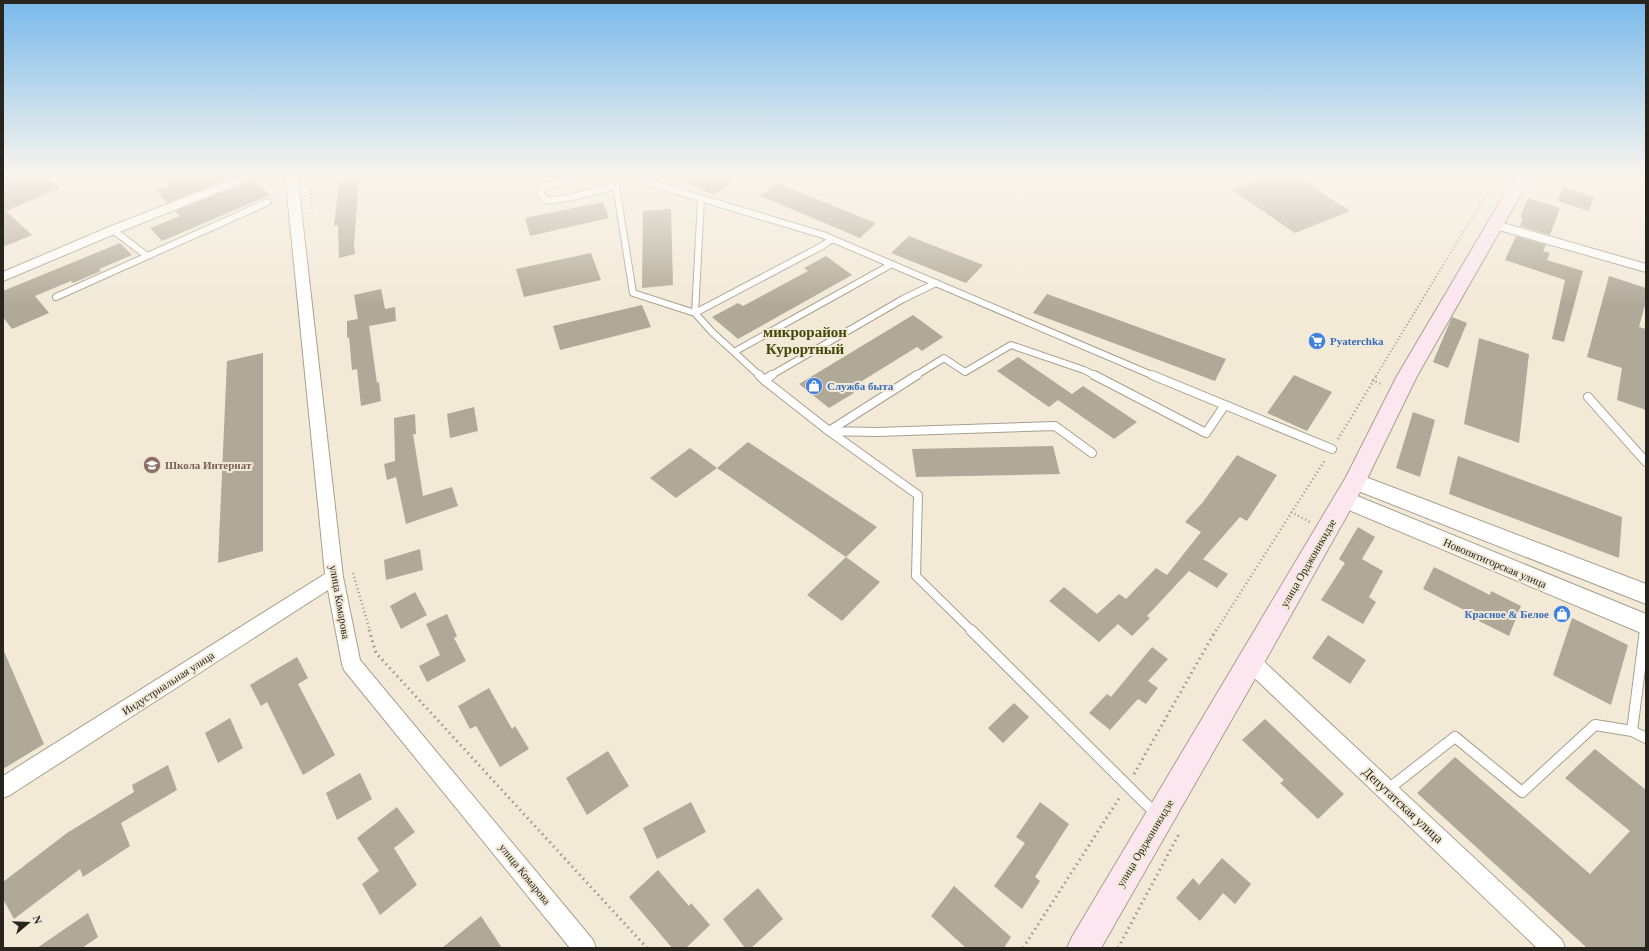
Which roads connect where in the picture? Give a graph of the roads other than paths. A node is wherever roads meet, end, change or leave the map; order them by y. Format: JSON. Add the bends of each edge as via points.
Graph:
{"nodes":[{"id":1,"x":145,"y":217,"type":"edge"},
{"id":2,"x":234,"y":217,"type":"edge"},
{"id":3,"x":296,"y":217,"type":"edge"},
{"id":4,"x":621,"y":217,"type":"edge"},
{"id":5,"x":701,"y":217,"type":"edge"},
{"id":6,"x":762,"y":217,"type":"edge"},
{"id":7,"x":1500,"y":217,"type":"edge"},
{"id":8,"x":1496,"y":225,"type":"junction"},
{"id":9,"x":113,"y":230,"type":"junction"},
{"id":10,"x":832,"y":239,"type":"junction"},
{"id":11,"x":148,"y":256,"type":"junction"},
{"id":12,"x":892,"y":264,"type":"junction"},
{"id":13,"x":1646,"y":268,"type":"edge"},
{"id":14,"x":3,"y":277,"type":"edge"},
{"id":15,"x":936,"y":283,"type":"junction"},
{"id":16,"x":56,"y":297,"type":"dead end"},
{"id":17,"x":695,"y":313,"type":"junction"},
{"id":18,"x":734,"y":352,"type":"junction"},
{"id":19,"x":764,"y":380,"type":"junction"},
{"id":20,"x":1588,"y":397,"type":"dead end"},
{"id":21,"x":1225,"y":405,"type":"junction"},
{"id":22,"x":830,"y":431,"type":"junction"},
{"id":23,"x":1332,"y":449,"type":"road end"},
{"id":24,"x":1092,"y":453,"type":"dead end"},
{"id":25,"x":1646,"y":462,"type":"edge"},
{"id":26,"x":1350,"y":490,"type":"junction"},
{"id":27,"x":334,"y":577,"type":"junction"},
{"id":28,"x":1646,"y":594,"type":"edge"},
{"id":29,"x":1646,"y":622,"type":"edge"},
{"id":30,"x":1646,"y":625,"type":"edge"},
{"id":31,"x":1251,"y":662,"type":"junction"},
{"id":32,"x":1632,"y":731,"type":"junction"},
{"id":33,"x":1646,"y":738,"type":"edge"},
{"id":34,"x":3,"y":788,"type":"edge"},
{"id":35,"x":1387,"y":790,"type":"junction"},
{"id":36,"x":1160,"y":818,"type":"junction"},
{"id":37,"x":585,"y":948,"type":"edge"},
{"id":38,"x":1082,"y":948,"type":"edge"},
{"id":39,"x":1554,"y":948,"type":"edge"}],
"edges":[{"from":1,"to":9,"type":"street"},
{"from":2,"to":11,"type":"lane"},
{"from":3,"to":27,"type":"street","name":"улица Комарова"},
{"from":4,"to":17,"type":"lane","via":[[633,293]]},
{"from":5,"to":17,"type":"lane"},
{"from":6,"to":10,"type":"lane"},
{"from":7,"to":8,"type":"main road","name":"улица Орджоникидзе"},
{"from":8,"to":13,"type":"street"},
{"from":8,"to":26,"type":"main road","name":"улица Орджоникидзе","via":[[1407,376]]},
{"from":9,"to":11,"type":"lane"},
{"from":9,"to":14,"type":"street"},
{"from":10,"to":12,"type":"lane"},
{"from":10,"to":17,"type":"lane"},
{"from":11,"to":16,"type":"lane"},
{"from":12,"to":15,"type":"lane"},
{"from":12,"to":18,"type":"lane"},
{"from":15,"to":19,"type":"lane","via":[[903,299]]},
{"from":15,"to":21,"type":"lane"},
{"from":17,"to":18,"type":"lane"},
{"from":18,"to":19,"type":"lane"},
{"from":19,"to":22,"type":"lane"},
{"from":20,"to":25,"type":"lane"},
{"from":21,"to":22,"type":"lane","via":[[1206,433],[1084,370],[1011,345],[965,372],[944,358]]},
{"from":21,"to":23,"type":"lane"},
{"from":22,"to":24,"type":"lane","via":[[877,432],[1055,426]]},
{"from":22,"to":36,"type":"lane","via":[[918,495],[916,576]]},
{"from":26,"to":28,"type":"street"},
{"from":26,"to":30,"type":"street","name":"Новопятигорская улица"},
{"from":26,"to":31,"type":"main road","name":"улица Орджоникидзе"},
{"from":27,"to":34,"type":"street","name":"Индустриальная улица"},
{"from":27,"to":37,"type":"street","name":"улица Комарова","via":[[351,664]]},
{"from":29,"to":30,"type":"street"},
{"from":30,"to":32,"type":"lane"},
{"from":31,"to":35,"type":"street","name":"Депутатская улица"},
{"from":31,"to":36,"type":"main road","name":"улица Орджоникидзе"},
{"from":32,"to":33,"type":"lane"},
{"from":32,"to":35,"type":"lane","via":[[1595,726],[1522,792],[1456,736]]},
{"from":35,"to":39,"type":"street","name":"Депутатская улица"},
{"from":36,"to":38,"type":"main road","name":"улица Орджоникидзе"}]}
